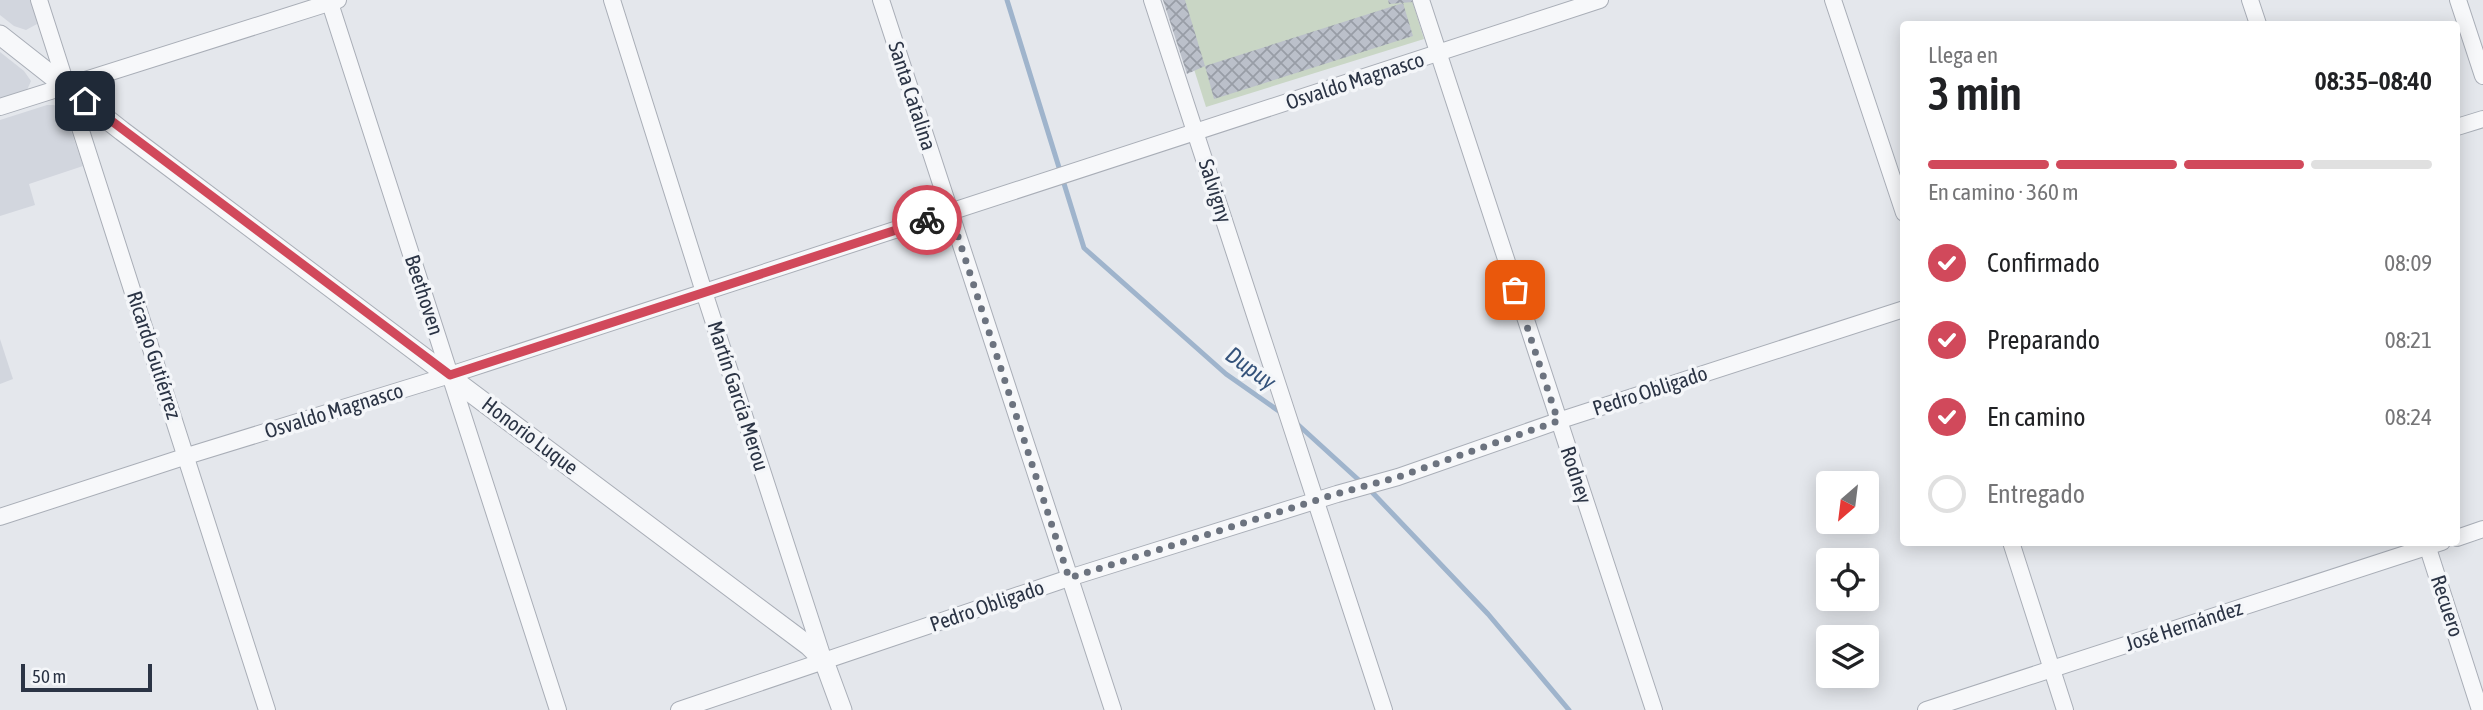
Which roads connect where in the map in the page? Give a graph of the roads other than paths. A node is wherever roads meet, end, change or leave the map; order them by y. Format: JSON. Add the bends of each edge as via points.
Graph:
{"nodes":[{"id":1,"x":39,"y":0,"type":"edge"},
{"id":2,"x":612,"y":0,"type":"edge"},
{"id":3,"x":881,"y":0,"type":"edge"},
{"id":4,"x":1152,"y":0,"type":"edge"},
{"id":5,"x":1421,"y":0,"type":"edge"},
{"id":6,"x":1600,"y":0,"type":"edge"},
{"id":7,"x":1833,"y":0,"type":"edge"},
{"id":8,"x":2250,"y":0,"type":"edge"},
{"id":9,"x":2458,"y":0,"type":"edge"},
{"id":10,"x":332,"y":1,"type":"edge"},
{"id":11,"x":2257,"y":21,"type":"edge"},
{"id":12,"x":0,"y":35,"type":"edge"},
{"id":13,"x":1438,"y":53,"type":"junction"},
{"id":14,"x":2483,"y":76,"type":"edge"},
{"id":15,"x":67,"y":86,"type":"junction"},
{"id":16,"x":0,"y":107,"type":"edge"},
{"id":17,"x":2483,"y":119,"type":"edge"},
{"id":18,"x":2460,"y":126,"type":"edge"},
{"id":19,"x":1196,"y":132,"type":"junction"},
{"id":20,"x":1900,"y":201,"type":"edge"},
{"id":21,"x":950,"y":212,"type":"junction"},
{"id":22,"x":704,"y":292,"type":"junction"},
{"id":23,"x":1900,"y":310,"type":"edge"},
{"id":24,"x":450,"y":375,"type":"junction"},
{"id":25,"x":1558,"y":421,"type":"junction"},
{"id":26,"x":187,"y":456,"type":"junction"},
{"id":27,"x":1316,"y":501,"type":"junction"},
{"id":28,"x":0,"y":517,"type":"edge"},
{"id":29,"x":2483,"y":529,"type":"edge"},
{"id":30,"x":2460,"y":537,"type":"edge"},
{"id":31,"x":2012,"y":546,"type":"edge"},
{"id":32,"x":2426,"y":546,"type":"edge"},
{"id":33,"x":2433,"y":546,"type":"edge"},
{"id":34,"x":1069,"y":578,"type":"junction"},
{"id":35,"x":824,"y":661,"type":"junction"},
{"id":36,"x":2051,"y":670,"type":"junction"},
{"id":37,"x":267,"y":710,"type":"edge"},
{"id":38,"x":558,"y":710,"type":"edge"},
{"id":39,"x":679,"y":710,"type":"edge"},
{"id":40,"x":842,"y":710,"type":"edge"},
{"id":41,"x":1114,"y":710,"type":"edge"},
{"id":42,"x":1384,"y":710,"type":"edge"},
{"id":43,"x":1654,"y":710,"type":"edge"},
{"id":44,"x":1926,"y":710,"type":"edge"},
{"id":45,"x":2065,"y":710,"type":"edge"},
{"id":46,"x":2480,"y":710,"type":"edge"}],
"edges":[{"from":1,"to":15,"type":"street","name":"Ricardo Gutiérrez"},
{"from":2,"to":22,"type":"street","name":"Martín García Merou"},
{"from":3,"to":21,"type":"street","name":"Santa Catalina"},
{"from":4,"to":19,"type":"street","name":"Salvigny"},
{"from":5,"to":13,"type":"street","name":"Rodney"},
{"from":6,"to":13,"type":"street","name":"Osvaldo Magnasco"},
{"from":7,"to":20,"type":"street"},
{"from":8,"to":11,"type":"street"},
{"from":9,"to":14,"type":"street"},
{"from":10,"to":15,"type":"street"},
{"from":10,"to":24,"type":"street","name":"Beethoven"},
{"from":12,"to":15,"type":"street","name":"Honorio Luque"},
{"from":13,"to":19,"type":"street","name":"Osvaldo Magnasco"},
{"from":13,"to":25,"type":"street","name":"Rodney"},
{"from":15,"to":16,"type":"street"},
{"from":15,"to":24,"type":"street","name":"Honorio Luque"},
{"from":15,"to":26,"type":"street","name":"Ricardo Gutiérrez"},
{"from":17,"to":18,"type":"street"},
{"from":19,"to":21,"type":"street","name":"Osvaldo Magnasco"},
{"from":19,"to":27,"type":"street","name":"Salvigny"},
{"from":21,"to":22,"type":"street","name":"Osvaldo Magnasco"},
{"from":21,"to":34,"type":"street","name":"Santa Catalina"},
{"from":22,"to":24,"type":"street","name":"Osvaldo Magnasco"},
{"from":22,"to":35,"type":"street","name":"Martín García Merou"},
{"from":23,"to":25,"type":"street","name":"Pedro Obligado"},
{"from":24,"to":26,"type":"street","name":"Osvaldo Magnasco"},
{"from":24,"to":35,"type":"street","name":"Honorio Luque"},
{"from":24,"to":38,"type":"street","name":"Beethoven"},
{"from":25,"to":27,"type":"street","name":"Pedro Obligado"},
{"from":25,"to":43,"type":"street","name":"Rodney"},
{"from":26,"to":28,"type":"street","name":"Osvaldo Magnasco"},
{"from":26,"to":37,"type":"street","name":"Ricardo Gutiérrez"},
{"from":27,"to":34,"type":"street","name":"Pedro Obligado"},
{"from":27,"to":42,"type":"street"},
{"from":29,"to":30,"type":"street"},
{"from":31,"to":36,"type":"street"},
{"from":32,"to":36,"type":"street","name":"José Hernández"},
{"from":33,"to":46,"type":"street","name":"Recuero"},
{"from":34,"to":35,"type":"street","name":"Pedro Obligado"},
{"from":34,"to":41,"type":"street","name":"Santa Catalina"},
{"from":35,"to":39,"type":"street","name":"Pedro Obligado"},
{"from":35,"to":40,"type":"street","name":"Martín García Merou"},
{"from":36,"to":44,"type":"street","name":"José Hernández"},
{"from":36,"to":45,"type":"street"}]}
